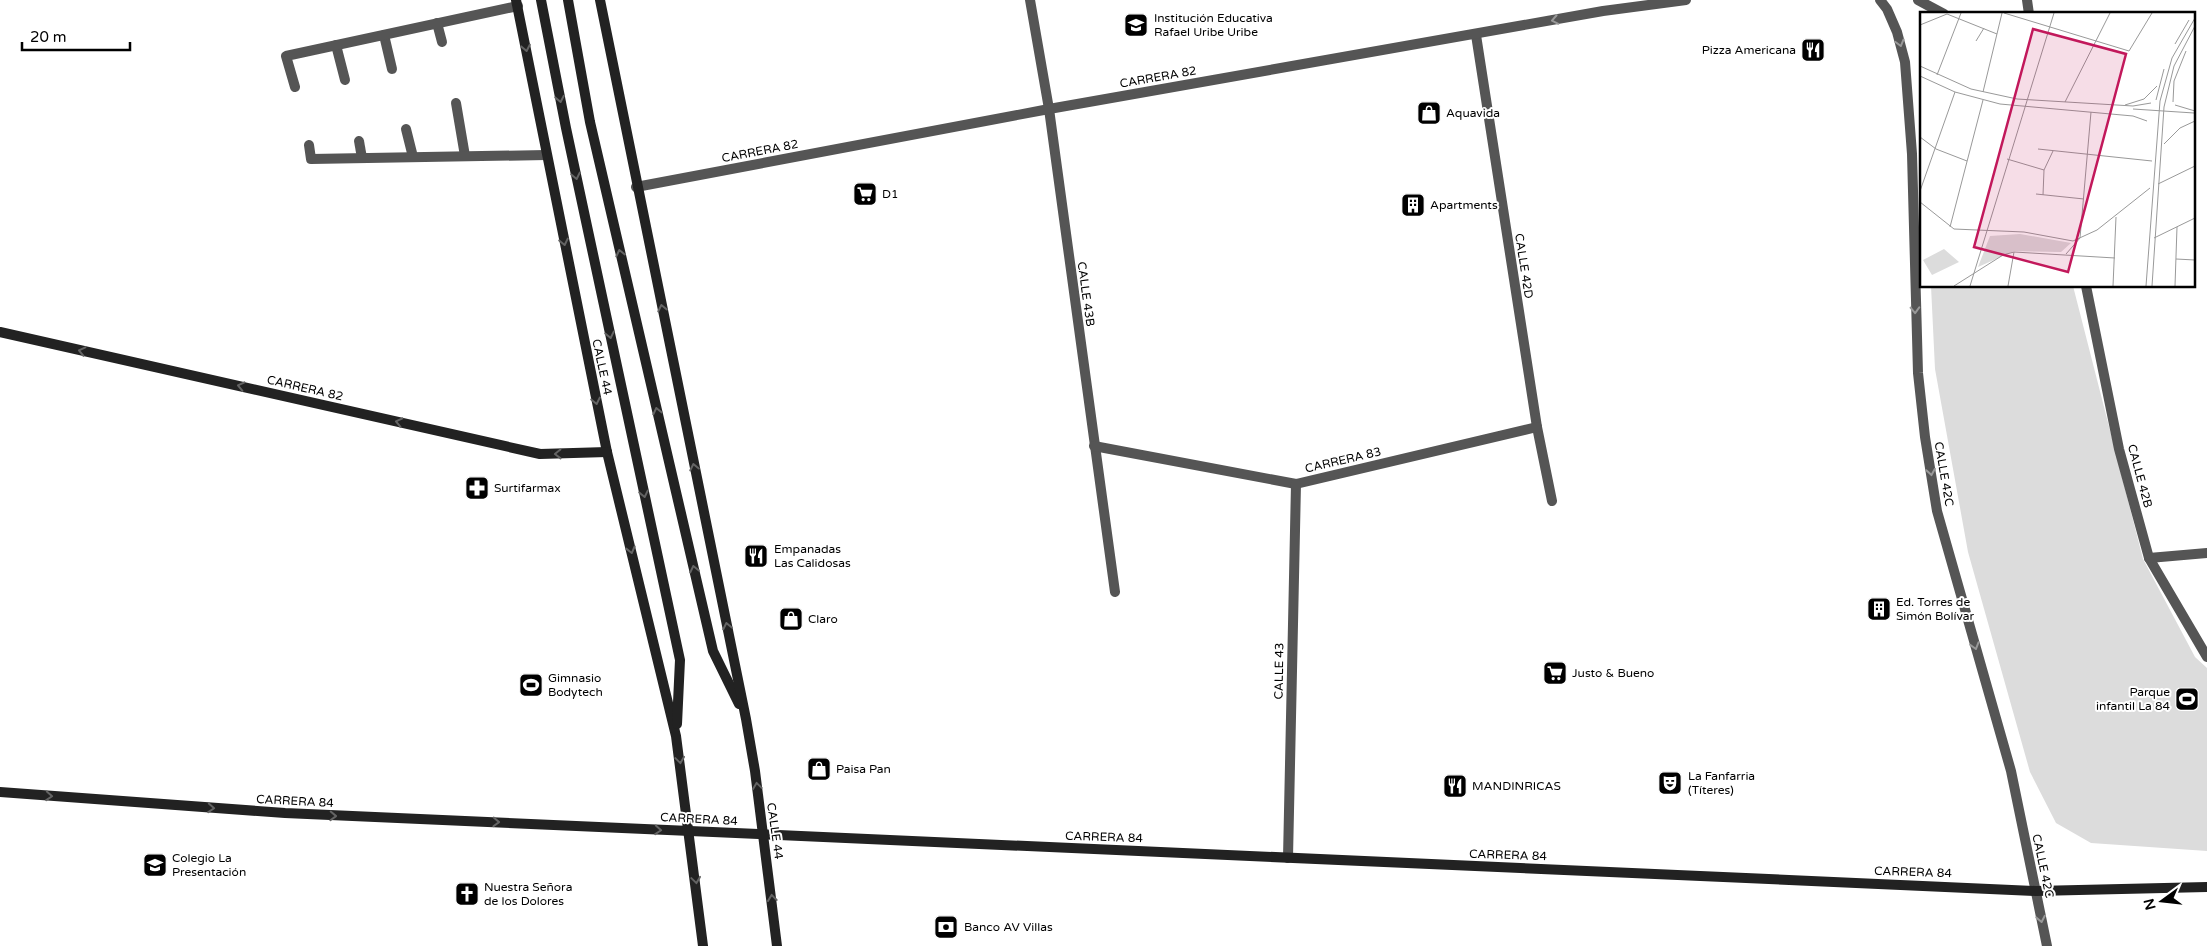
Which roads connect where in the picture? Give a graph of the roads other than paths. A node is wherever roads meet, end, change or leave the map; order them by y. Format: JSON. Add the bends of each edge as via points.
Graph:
{"nodes":[{"id":1,"x":541,"y":0,"type":"edge"},
{"id":2,"x":568,"y":0,"type":"edge"},
{"id":3,"x":600,"y":0,"type":"edge"},
{"id":4,"x":1030,"y":0,"type":"edge"},
{"id":5,"x":1686,"y":0,"type":"edge"},
{"id":6,"x":1880,"y":0,"type":"edge"},
{"id":7,"x":1918,"y":0,"type":"edge"},
{"id":8,"x":517,"y":3,"type":"edge"},
{"id":9,"x":1940,"y":12,"type":"edge"},
{"id":10,"x":437,"y":23,"type":"junction"},
{"id":11,"x":384,"y":34,"type":"junction"},
{"id":12,"x":1476,"y":35,"type":"junction"},
{"id":13,"x":442,"y":42,"type":"dead end"},
{"id":14,"x":336,"y":45,"type":"junction"},
{"id":15,"x":392,"y":69,"type":"dead end"},
{"id":16,"x":345,"y":80,"type":"dead end"},
{"id":17,"x":295,"y":87,"type":"dead end"},
{"id":18,"x":456,"y":103,"type":"dead end"},
{"id":19,"x":1049,"y":109,"type":"junction"},
{"id":20,"x":406,"y":129,"type":"dead end"},
{"id":21,"x":359,"y":141,"type":"dead end"},
{"id":22,"x":308,"y":146,"type":"dead end"},
{"id":23,"x":546,"y":154,"type":"junction"},
{"id":24,"x":465,"y":156,"type":"junction"},
{"id":25,"x":413,"y":157,"type":"junction"},
{"id":26,"x":362,"y":158,"type":"junction"},
{"id":27,"x":636,"y":187,"type":"junction"},
{"id":28,"x":2086,"y":288,"type":"edge"},
{"id":29,"x":0,"y":332,"type":"edge"},
{"id":30,"x":1537,"y":427,"type":"junction"},
{"id":31,"x":1094,"y":446,"type":"junction"},
{"id":32,"x":607,"y":452,"type":"junction"},
{"id":33,"x":1296,"y":484,"type":"junction"},
{"id":34,"x":1552,"y":501,"type":"dead end"},
{"id":35,"x":2207,"y":553,"type":"edge"},
{"id":36,"x":2149,"y":558,"type":"junction"},
{"id":37,"x":1115,"y":592,"type":"dead end"},
{"id":38,"x":2207,"y":657,"type":"edge"},
{"id":39,"x":746,"y":720,"type":"junction"},
{"id":40,"x":676,"y":736,"type":"junction"},
{"id":41,"x":0,"y":792,"type":"edge"},
{"id":42,"x":689,"y":832,"type":"junction"},
{"id":43,"x":763,"y":834,"type":"junction"},
{"id":44,"x":1288,"y":858,"type":"junction"},
{"id":45,"x":2207,"y":887,"type":"edge"},
{"id":46,"x":2036,"y":891,"type":"junction"},
{"id":47,"x":703,"y":946,"type":"edge"},
{"id":48,"x":777,"y":946,"type":"edge"},
{"id":49,"x":2047,"y":946,"type":"edge"}],
"edges":[{"from":1,"to":40,"type":"street","name":"CALLE 44","one_way":true,"via":[[680,660]]},
{"from":39,"to":2,"type":"street","name":"CALLE 44","one_way":true,"via":[[712,651],[590,122]]},
{"from":3,"to":27,"type":"street","name":"CALLE 44"},
{"from":4,"to":19,"type":"street","name":"CALLE 43B"},
{"from":5,"to":12,"type":"street","name":"CARRERA 82","one_way":true,"via":[[1603,11]]},
{"from":6,"to":46,"type":"street","name":"CALLE 42C","one_way":true,"via":[[1897,32],[1906,62],[1918,373],[1925,437],[1938,510],[2011,771]]},
{"from":7,"to":9,"type":"street"},
{"from":8,"to":10,"type":"street"},
{"from":8,"to":23,"type":"street","name":"CALLE 44","one_way":true},
{"from":10,"to":11,"type":"street"},
{"from":10,"to":13,"type":"street"},
{"from":11,"to":14,"type":"street"},
{"from":11,"to":15,"type":"street"},
{"from":12,"to":19,"type":"street","name":"CARRERA 82"},
{"from":12,"to":30,"type":"street","name":"CALLE 42D"},
{"from":14,"to":16,"type":"street"},
{"from":14,"to":17,"type":"street","via":[[286,56]]},
{"from":18,"to":24,"type":"street"},
{"from":19,"to":27,"type":"street","name":"CARRERA 82"},
{"from":19,"to":31,"type":"street","name":"CALLE 43B"},
{"from":20,"to":25,"type":"street"},
{"from":21,"to":26,"type":"street"},
{"from":22,"to":26,"type":"street","via":[[311,159]]},
{"from":23,"to":24,"type":"street"},
{"from":23,"to":32,"type":"street","name":"CALLE 44","one_way":true},
{"from":24,"to":25,"type":"street"},
{"from":25,"to":26,"type":"street"},
{"from":39,"to":27,"type":"street","name":"CALLE 44","one_way":true},
{"from":28,"to":36,"type":"street","name":"CALLE 42B","via":[[2119,449]]},
{"from":32,"to":29,"type":"street","name":"CARRERA 82","one_way":true,"via":[[540,454]]},
{"from":30,"to":33,"type":"street","name":"CARRERA 83"},
{"from":30,"to":34,"type":"street","name":"CALLE 42D"},
{"from":31,"to":33,"type":"street","name":"CARRERA 83"},
{"from":31,"to":37,"type":"street","name":"CALLE 43B"},
{"from":32,"to":40,"type":"street","name":"CALLE 44","one_way":true},
{"from":33,"to":44,"type":"street","name":"CALLE 43"},
{"from":35,"to":36,"type":"street"},
{"from":36,"to":38,"type":"street","name":"CALLE 42B"},
{"from":43,"to":39,"type":"street","name":"CALLE 44","one_way":true},
{"from":40,"to":42,"type":"street","name":"CALLE 44","one_way":true},
{"from":41,"to":42,"type":"street","name":"CARRERA 84","one_way":true,"via":[[285,813]]},
{"from":42,"to":43,"type":"street","name":"CARRERA 84"},
{"from":42,"to":47,"type":"street","name":"CALLE 44","one_way":true},
{"from":43,"to":44,"type":"street","name":"CARRERA 84"},
{"from":48,"to":43,"type":"street","name":"CALLE 44","one_way":true},
{"from":44,"to":46,"type":"street","name":"CARRERA 84"},
{"from":45,"to":46,"type":"street","name":"CARRERA 84"},
{"from":46,"to":49,"type":"street","name":"CALLE 42C","one_way":true}]}
